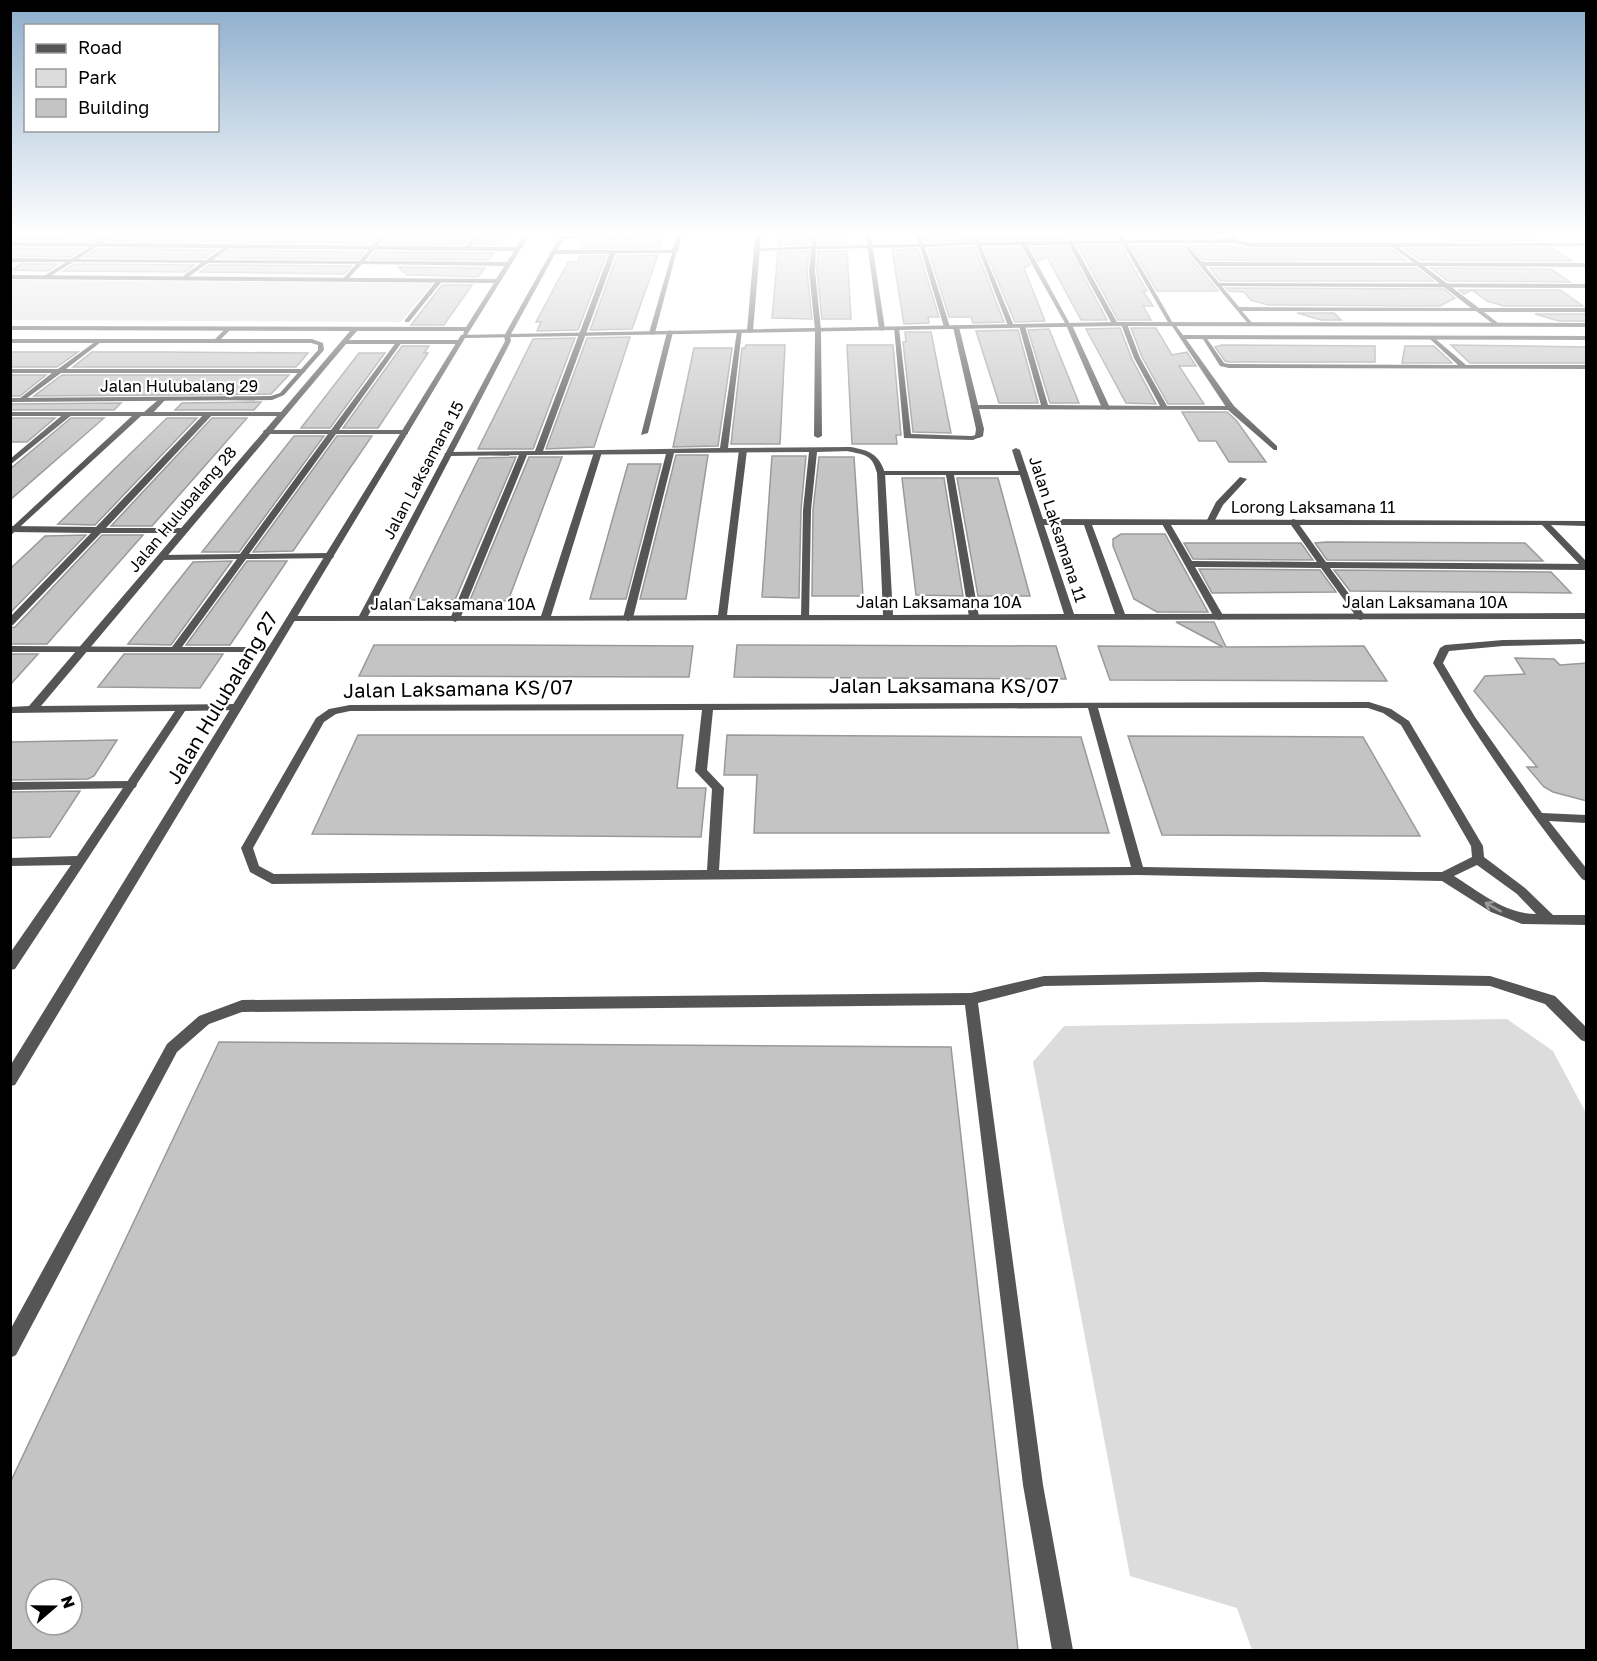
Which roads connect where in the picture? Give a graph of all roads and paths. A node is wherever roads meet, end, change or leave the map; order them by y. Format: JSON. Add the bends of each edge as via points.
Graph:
{"nodes":[{"id":1,"x":413,"y":314,"type":"edge"},
{"id":2,"x":478,"y":314,"type":"edge"},
{"id":3,"x":519,"y":314,"type":"edge"},
{"id":4,"x":589,"y":314,"type":"edge"},
{"id":5,"x":657,"y":314,"type":"edge"},
{"id":6,"x":751,"y":314,"type":"edge"},
{"id":7,"x":816,"y":314,"type":"edge"},
{"id":8,"x":880,"y":314,"type":"edge"},
{"id":9,"x":943,"y":314,"type":"edge"},
{"id":10,"x":1006,"y":314,"type":"edge"},
{"id":11,"x":1063,"y":314,"type":"edge"},
{"id":12,"x":1109,"y":314,"type":"edge"},
{"id":13,"x":1166,"y":314,"type":"edge"},
{"id":14,"x":1242,"y":314,"type":"edge"},
{"id":15,"x":1482,"y":314,"type":"edge"},
{"id":16,"x":407,"y":321,"type":"dead end"},
{"id":17,"x":1115,"y":324,"type":"junction"},
{"id":18,"x":1124,"y":324,"type":"junction"},
{"id":19,"x":1172,"y":324,"type":"junction"},
{"id":20,"x":1250,"y":324,"type":"junction"},
{"id":21,"x":1496,"y":324,"type":"junction"},
{"id":22,"x":1069,"y":325,"type":"junction"},
{"id":23,"x":1587,"y":325,"type":"edge"},
{"id":24,"x":1011,"y":326,"type":"junction"},
{"id":25,"x":1022,"y":326,"type":"junction"},
{"id":26,"x":947,"y":327,"type":"junction"},
{"id":27,"x":956,"y":327,"type":"junction"},
{"id":28,"x":228,"y":328,"type":"junction"},
{"id":29,"x":882,"y":328,"type":"junction"},
{"id":30,"x":896,"y":328,"type":"junction"},
{"id":31,"x":355,"y":329,"type":"junction"},
{"id":32,"x":12,"y":330,"type":"edge"},
{"id":33,"x":818,"y":330,"type":"junction"},
{"id":34,"x":740,"y":331,"type":"junction"},
{"id":35,"x":750,"y":331,"type":"junction"},
{"id":36,"x":670,"y":332,"type":"junction"},
{"id":37,"x":652,"y":333,"type":"junction"},
{"id":38,"x":581,"y":334,"type":"junction"},
{"id":39,"x":464,"y":336,"type":"junction"},
{"id":40,"x":507,"y":336,"type":"junction"},
{"id":41,"x":1182,"y":337,"type":"junction"},
{"id":42,"x":1203,"y":337,"type":"junction"},
{"id":43,"x":1432,"y":338,"type":"junction"},
{"id":44,"x":1587,"y":338,"type":"edge"},
{"id":45,"x":10,"y":340,"type":"edge"},
{"id":46,"x":99,"y":341,"type":"junction"},
{"id":47,"x":216,"y":341,"type":"junction"},
{"id":48,"x":344,"y":342,"type":"junction"},
{"id":49,"x":399,"y":342,"type":"junction"},
{"id":50,"x":1465,"y":367,"type":"junction"},
{"id":51,"x":1587,"y":367,"type":"edge"},
{"id":52,"x":303,"y":370,"type":"junction"},
{"id":53,"x":10,"y":371,"type":"edge"},
{"id":54,"x":59,"y":371,"type":"junction"},
{"id":55,"x":10,"y":400,"type":"edge"},
{"id":56,"x":21,"y":400,"type":"junction"},
{"id":57,"x":161,"y":400,"type":"junction"},
{"id":58,"x":974,"y":407,"type":"junction"},
{"id":59,"x":1045,"y":407,"type":"junction"},
{"id":60,"x":1106,"y":408,"type":"junction"},
{"id":61,"x":1165,"y":408,"type":"junction"},
{"id":62,"x":1231,"y":408,"type":"junction"},
{"id":63,"x":10,"y":414,"type":"edge"},
{"id":64,"x":69,"y":414,"type":"junction"},
{"id":65,"x":143,"y":414,"type":"junction"},
{"id":66,"x":209,"y":414,"type":"junction"},
{"id":67,"x":283,"y":414,"type":"junction"},
{"id":68,"x":267,"y":432,"type":"junction"},
{"id":69,"x":336,"y":432,"type":"junction"},
{"id":70,"x":405,"y":432,"type":"junction"},
{"id":71,"x":644,"y":433,"type":"dead end"},
{"id":72,"x":818,"y":436,"type":"dead end"},
{"id":73,"x":1274,"y":448,"type":"dead end"},
{"id":74,"x":724,"y":449,"type":"junction"},
{"id":75,"x":813,"y":449,"type":"junction"},
{"id":76,"x":743,"y":450,"type":"junction"},
{"id":77,"x":1016,"y":450,"type":"dead end"},
{"id":78,"x":671,"y":451,"type":"junction"},
{"id":79,"x":598,"y":452,"type":"junction"},
{"id":80,"x":524,"y":453,"type":"junction"},
{"id":81,"x":538,"y":453,"type":"junction"},
{"id":82,"x":448,"y":454,"type":"junction"},
{"id":83,"x":10,"y":463,"type":"edge"},
{"id":84,"x":881,"y":473,"type":"junction"},
{"id":85,"x":950,"y":473,"type":"junction"},
{"id":86,"x":1024,"y":473,"type":"junction"},
{"id":87,"x":1243,"y":479,"type":"dead end"},
{"id":88,"x":1040,"y":522,"type":"junction"},
{"id":89,"x":1087,"y":522,"type":"junction"},
{"id":90,"x":1165,"y":522,"type":"junction"},
{"id":91,"x":1210,"y":522,"type":"junction"},
{"id":92,"x":1293,"y":522,"type":"junction"},
{"id":93,"x":1544,"y":523,"type":"junction"},
{"id":94,"x":1587,"y":523,"type":"edge"},
{"id":95,"x":12,"y":530,"type":"edge"},
{"id":96,"x":99,"y":530,"type":"junction"},
{"id":97,"x":184,"y":531,"type":"junction"},
{"id":98,"x":243,"y":556,"type":"junction"},
{"id":99,"x":330,"y":556,"type":"junction"},
{"id":100,"x":162,"y":557,"type":"junction"},
{"id":101,"x":1189,"y":564,"type":"junction"},
{"id":102,"x":1325,"y":565,"type":"junction"},
{"id":103,"x":1587,"y":567,"type":"edge"},
{"id":104,"x":1587,"y":616,"type":"edge"},
{"id":105,"x":1070,"y":617,"type":"junction"},
{"id":106,"x":1121,"y":617,"type":"junction"},
{"id":107,"x":1219,"y":617,"type":"junction"},
{"id":108,"x":1361,"y":617,"type":"junction"},
{"id":109,"x":545,"y":618,"type":"junction"},
{"id":110,"x":628,"y":618,"type":"junction"},
{"id":111,"x":722,"y":618,"type":"junction"},
{"id":112,"x":807,"y":618,"type":"junction"},
{"id":113,"x":888,"y":618,"type":"junction"},
{"id":114,"x":974,"y":618,"type":"junction"},
{"id":115,"x":291,"y":619,"type":"junction"},
{"id":116,"x":362,"y":619,"type":"junction"},
{"id":117,"x":455,"y":619,"type":"junction"},
{"id":118,"x":10,"y":622,"type":"edge"},
{"id":119,"x":1581,"y":642,"type":"dead end"},
{"id":120,"x":10,"y":649,"type":"edge"},
{"id":121,"x":83,"y":649,"type":"junction"},
{"id":122,"x":175,"y":650,"type":"junction"},
{"id":123,"x":272,"y":650,"type":"junction"},
{"id":124,"x":1092,"y":705,"type":"junction"},
{"id":125,"x":708,"y":706,"type":"junction"},
{"id":126,"x":238,"y":707,"type":"junction"},
{"id":127,"x":182,"y":708,"type":"junction"},
{"id":128,"x":10,"y":710,"type":"edge"},
{"id":129,"x":32,"y":710,"type":"junction"},
{"id":130,"x":131,"y":785,"type":"junction"},
{"id":131,"x":10,"y":786,"type":"edge"},
{"id":132,"x":1539,"y":818,"type":"junction"},
{"id":133,"x":1587,"y":819,"type":"edge"},
{"id":134,"x":1478,"y":858,"type":"junction"},
{"id":135,"x":80,"y":860,"type":"junction"},
{"id":136,"x":10,"y":861,"type":"edge"},
{"id":137,"x":1584,"y":869,"type":"edge"},
{"id":138,"x":1138,"y":871,"type":"junction"},
{"id":139,"x":712,"y":874,"type":"junction"},
{"id":140,"x":1444,"y":876,"type":"junction"},
{"id":141,"x":1549,"y":920,"type":"junction"},
{"id":142,"x":1587,"y":920,"type":"edge"},
{"id":143,"x":11,"y":964,"type":"edge"},
{"id":144,"x":971,"y":999,"type":"junction"},
{"id":145,"x":1587,"y":1036,"type":"edge"},
{"id":146,"x":12,"y":1074,"type":"edge"},
{"id":147,"x":10,"y":1349,"type":"edge"},
{"id":148,"x":1063,"y":1650,"type":"edge"}],
"edges":[{"from":1,"to":16,"type":"street"},
{"from":2,"to":39,"type":"street","name":"Jalan Hulubalang 27"},
{"from":3,"to":40,"type":"street","name":"Jalan Laksamana 15"},
{"from":4,"to":38,"type":"street"},
{"from":5,"to":37,"type":"street"},
{"from":6,"to":35,"type":"street"},
{"from":7,"to":33,"type":"street"},
{"from":8,"to":29,"type":"street"},
{"from":9,"to":26,"type":"street"},
{"from":10,"to":24,"type":"street"},
{"from":11,"to":22,"type":"street"},
{"from":12,"to":17,"type":"street"},
{"from":13,"to":19,"type":"street"},
{"from":14,"to":20,"type":"street"},
{"from":15,"to":21,"type":"street"},
{"from":17,"to":18,"type":"street"},
{"from":17,"to":22,"type":"street"},
{"from":18,"to":19,"type":"street"},
{"from":18,"to":61,"type":"street","via":[[1137,358]]},
{"from":19,"to":20,"type":"street"},
{"from":19,"to":41,"type":"street"},
{"from":20,"to":21,"type":"street"},
{"from":21,"to":23,"type":"street"},
{"from":22,"to":25,"type":"street"},
{"from":22,"to":60,"type":"street"},
{"from":24,"to":25,"type":"street"},
{"from":24,"to":27,"type":"street"},
{"from":25,"to":59,"type":"street"},
{"from":26,"to":27,"type":"street"},
{"from":26,"to":30,"type":"street"},
{"from":27,"to":58,"type":"street"},
{"from":28,"to":31,"type":"street"},
{"from":28,"to":32,"type":"street"},
{"from":28,"to":47,"type":"street"},
{"from":29,"to":30,"type":"street"},
{"from":29,"to":33,"type":"street"},
{"from":30,"to":58,"type":"street","via":[[907,436],[979,436]]},
{"from":31,"to":39,"type":"street"},
{"from":31,"to":48,"type":"street","name":"Jalan Hulubalang 28"},
{"from":33,"to":35,"type":"street"},
{"from":33,"to":72,"type":"street"},
{"from":34,"to":35,"type":"street"},
{"from":34,"to":36,"type":"street"},
{"from":34,"to":74,"type":"street"},
{"from":36,"to":37,"type":"street"},
{"from":36,"to":71,"type":"street"},
{"from":37,"to":38,"type":"street"},
{"from":38,"to":40,"type":"street"},
{"from":38,"to":81,"type":"street"},
{"from":39,"to":40,"type":"street"},
{"from":39,"to":49,"type":"street"},
{"from":39,"to":70,"type":"street","name":"Jalan Hulubalang 27"},
{"from":40,"to":82,"type":"street","name":"Jalan Laksamana 15","via":[[508,341]]},
{"from":41,"to":42,"type":"street"},
{"from":41,"to":62,"type":"street"},
{"from":42,"to":43,"type":"street"},
{"from":42,"to":50,"type":"street","via":[[1220,362],[1230,366]]},
{"from":43,"to":44,"type":"street"},
{"from":43,"to":50,"type":"street"},
{"from":45,"to":46,"type":"street"},
{"from":46,"to":47,"type":"street"},
{"from":46,"to":54,"type":"street"},
{"from":47,"to":52,"type":"street","name":"Jalan Hulubalang 29","via":[[321,344],[321,350]]},
{"from":48,"to":49,"type":"street"},
{"from":48,"to":67,"type":"street","name":"Jalan Hulubalang 28"},
{"from":49,"to":69,"type":"street"},
{"from":50,"to":51,"type":"street"},
{"from":52,"to":54,"type":"street"},
{"from":52,"to":57,"type":"street","name":"Jalan Hulubalang 29","via":[[282,394],[272,398]]},
{"from":53,"to":54,"type":"street"},
{"from":54,"to":56,"type":"street"},
{"from":55,"to":56,"type":"street","name":"Jalan Hulubalang 29"},
{"from":56,"to":57,"type":"street","name":"Jalan Hulubalang 29"},
{"from":57,"to":65,"type":"street"},
{"from":58,"to":59,"type":"street"},
{"from":59,"to":60,"type":"street"},
{"from":60,"to":61,"type":"street"},
{"from":61,"to":62,"type":"street"},
{"from":62,"to":73,"type":"street"},
{"from":63,"to":64,"type":"street","name":"Jalan Hulubalang 29"},
{"from":64,"to":65,"type":"street","name":"Jalan Hulubalang 29"},
{"from":64,"to":83,"type":"street"},
{"from":65,"to":66,"type":"street","name":"Jalan Hulubalang 29"},
{"from":65,"to":95,"type":"street"},
{"from":66,"to":67,"type":"street","name":"Jalan Hulubalang 29"},
{"from":66,"to":96,"type":"street"},
{"from":67,"to":68,"type":"street","name":"Jalan Hulubalang 28"},
{"from":68,"to":69,"type":"street"},
{"from":68,"to":97,"type":"street","name":"Jalan Hulubalang 28"},
{"from":69,"to":70,"type":"street"},
{"from":69,"to":98,"type":"street"},
{"from":70,"to":99,"type":"street","name":"Jalan Hulubalang 27"},
{"from":74,"to":76,"type":"street"},
{"from":74,"to":78,"type":"street"},
{"from":75,"to":76,"type":"street"},
{"from":75,"to":84,"type":"street","via":[[872,454]]},
{"from":75,"to":112,"type":"street","via":[[807,510]]},
{"from":76,"to":111,"type":"street"},
{"from":77,"to":86,"type":"street","name":"Jalan Laksamana 11"},
{"from":78,"to":79,"type":"street"},
{"from":78,"to":110,"type":"street"},
{"from":79,"to":81,"type":"street"},
{"from":79,"to":109,"type":"street"},
{"from":80,"to":81,"type":"street"},
{"from":80,"to":82,"type":"street"},
{"from":80,"to":117,"type":"street"},
{"from":82,"to":116,"type":"street","name":"Jalan Laksamana 15"},
{"from":84,"to":85,"type":"street"},
{"from":84,"to":113,"type":"street"},
{"from":85,"to":86,"type":"street"},
{"from":85,"to":114,"type":"street"},
{"from":86,"to":88,"type":"street","name":"Jalan Laksamana 11"},
{"from":87,"to":91,"type":"street","via":[[1219,504]]},
{"from":88,"to":89,"type":"street","name":"Lorong Laksamana 11"},
{"from":88,"to":105,"type":"street","name":"Jalan Laksamana 11"},
{"from":89,"to":90,"type":"street","name":"Lorong Laksamana 11"},
{"from":89,"to":106,"type":"street"},
{"from":90,"to":91,"type":"street","name":"Lorong Laksamana 11"},
{"from":90,"to":101,"type":"street"},
{"from":91,"to":92,"type":"street","name":"Lorong Laksamana 11"},
{"from":92,"to":93,"type":"street","name":"Lorong Laksamana 11"},
{"from":92,"to":102,"type":"street"},
{"from":93,"to":94,"type":"street","name":"Lorong Laksamana 11"},
{"from":93,"to":103,"type":"street"},
{"from":95,"to":96,"type":"street"},
{"from":96,"to":97,"type":"street"},
{"from":96,"to":118,"type":"street"},
{"from":97,"to":100,"type":"street","name":"Jalan Hulubalang 28"},
{"from":98,"to":99,"type":"street"},
{"from":98,"to":100,"type":"street"},
{"from":98,"to":122,"type":"street"},
{"from":99,"to":115,"type":"street","name":"Jalan Hulubalang 27"},
{"from":100,"to":121,"type":"street","name":"Jalan Hulubalang 28"},
{"from":101,"to":102,"type":"street"},
{"from":101,"to":107,"type":"street"},
{"from":102,"to":103,"type":"street"},
{"from":102,"to":108,"type":"street"},
{"from":104,"to":108,"type":"street","name":"Jalan Laksamana 10A"},
{"from":105,"to":106,"type":"street","name":"Jalan Laksamana 10A"},
{"from":105,"to":114,"type":"street","name":"Jalan Laksamana 10A"},
{"from":106,"to":107,"type":"street","name":"Jalan Laksamana 10A"},
{"from":107,"to":108,"type":"street","name":"Jalan Laksamana 10A"},
{"from":109,"to":110,"type":"street","name":"Jalan Laksamana 10A"},
{"from":109,"to":117,"type":"street","name":"Jalan Laksamana 10A"},
{"from":110,"to":111,"type":"street","name":"Jalan Laksamana 10A"},
{"from":111,"to":112,"type":"street","name":"Jalan Laksamana 10A"},
{"from":112,"to":113,"type":"street","name":"Jalan Laksamana 10A"},
{"from":113,"to":114,"type":"street","name":"Jalan Laksamana 10A"},
{"from":115,"to":116,"type":"street","name":"Jalan Laksamana 10A"},
{"from":115,"to":123,"type":"street","name":"Jalan Hulubalang 27"},
{"from":116,"to":117,"type":"street","name":"Jalan Laksamana 10A"},
{"from":119,"to":132,"type":"street","via":[[1445,648],[1438,663],[1470,718]]},
{"from":120,"to":121,"type":"street"},
{"from":121,"to":122,"type":"street"},
{"from":121,"to":129,"type":"street","name":"Jalan Hulubalang 28"},
{"from":122,"to":123,"type":"street"},
{"from":123,"to":126,"type":"street","name":"Jalan Hulubalang 27"},
{"from":124,"to":125,"type":"street","name":"Jalan Laksamana KS/07"},
{"from":124,"to":134,"type":"street","name":"Jalan Laksamana KS/07","via":[[1369,705],[1387,711],[1405,723],[1477,846]]},
{"from":124,"to":138,"type":"street"},
{"from":125,"to":139,"type":"street","via":[[701,771],[718,788]]},
{"from":125,"to":139,"type":"street","name":"Jalan Laksamana KS/07","via":[[333,711],[320,720],[247,848],[254,869],[272,879]]},
{"from":126,"to":127,"type":"street"},
{"from":126,"to":146,"type":"street","name":"Jalan Hulubalang 27"},
{"from":127,"to":129,"type":"street"},
{"from":127,"to":130,"type":"street"},
{"from":128,"to":129,"type":"street"},
{"from":130,"to":131,"type":"street"},
{"from":130,"to":135,"type":"street"},
{"from":132,"to":133,"type":"street"},
{"from":132,"to":137,"type":"street"},
{"from":134,"to":140,"type":"street"},
{"from":134,"to":141,"type":"street","via":[[1521,891]]},
{"from":135,"to":136,"type":"street"},
{"from":135,"to":143,"type":"street"},
{"from":138,"to":139,"type":"street","name":"Jalan Laksamana KS/07"},
{"from":138,"to":140,"type":"street","name":"Jalan Laksamana KS/07"},
{"from":141,"to":140,"type":"street","one_way":true,"via":[[1522,919],[1496,909]]},
{"from":141,"to":142,"type":"street"},
{"from":144,"to":145,"type":"street","via":[[1044,981],[1262,977],[1490,981],[1550,1000]]},
{"from":144,"to":147,"type":"street","via":[[242,1006],[204,1020],[172,1048]]},
{"from":144,"to":148,"type":"street","via":[[1033,1485]]}]}
